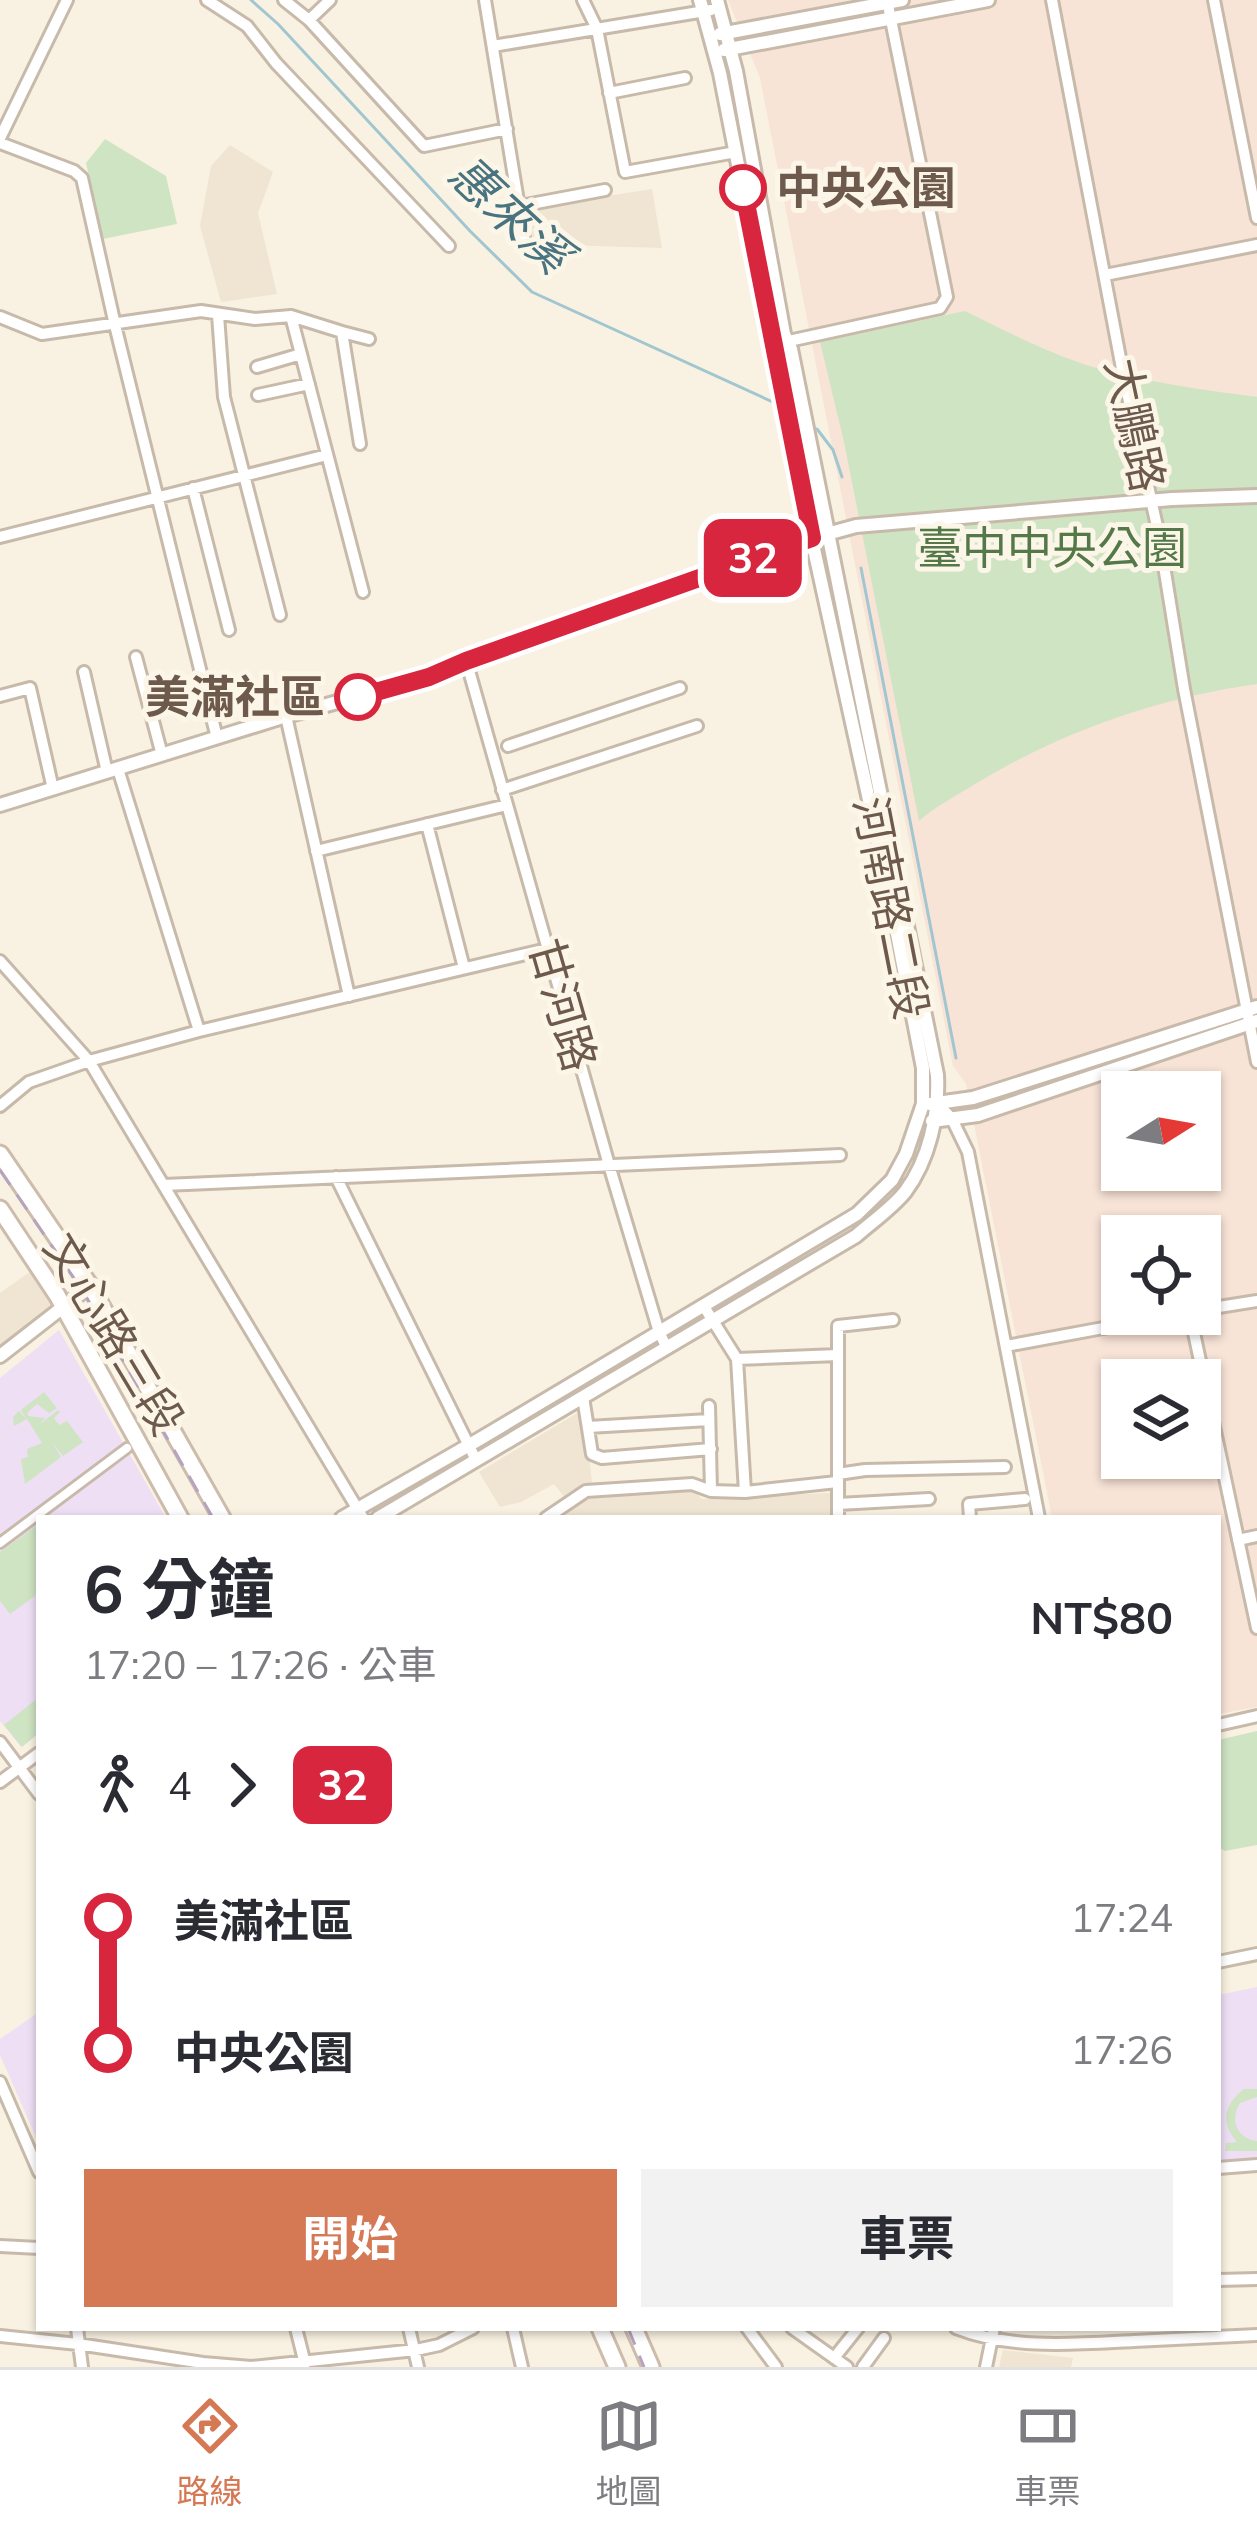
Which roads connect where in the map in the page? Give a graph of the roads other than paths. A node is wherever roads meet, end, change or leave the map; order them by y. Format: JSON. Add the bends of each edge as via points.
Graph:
{"nodes":[{"id":1,"x":67,"y":0,"type":"edge"},
{"id":2,"x":207,"y":0,"type":"edge"},
{"id":3,"x":284,"y":0,"type":"edge"},
{"id":4,"x":330,"y":0,"type":"edge"},
{"id":5,"x":484,"y":0,"type":"edge"},
{"id":6,"x":583,"y":0,"type":"edge"},
{"id":7,"x":988,"y":0,"type":"edge"},
{"id":8,"x":1052,"y":0,"type":"edge"},
{"id":9,"x":1214,"y":0,"type":"edge"},
{"id":10,"x":892,"y":1,"type":"edge"},
{"id":11,"x":718,"y":4,"type":"edge"},
{"id":12,"x":702,"y":5,"type":"edge"},
{"id":13,"x":891,"y":18,"type":"junction"},
{"id":14,"x":309,"y":20,"type":"junction"},
{"id":15,"x":597,"y":29,"type":"junction"},
{"id":16,"x":719,"y":34,"type":"junction"},
{"id":17,"x":493,"y":46,"type":"junction"},
{"id":18,"x":730,"y":49,"type":"junction"},
{"id":19,"x":715,"y":52,"type":"junction"},
{"id":20,"x":685,"y":79,"type":"dead end"},
{"id":21,"x":610,"y":93,"type":"junction"},
{"id":22,"x":507,"y":129,"type":"junction"},
{"id":23,"x":0,"y":140,"type":"edge"},
{"id":24,"x":736,"y":152,"type":"junction"},
{"id":25,"x":605,"y":190,"type":"dead end"},
{"id":26,"x":520,"y":206,"type":"junction"},
{"id":27,"x":1257,"y":218,"type":"edge"},
{"id":28,"x":448,"y":245,"type":"dead end"},
{"id":29,"x":1257,"y":245,"type":"edge"},
{"id":30,"x":526,"y":250,"type":"dead end"},
{"id":31,"x":1105,"y":275,"type":"junction"},
{"id":32,"x":218,"y":315,"type":"junction"},
{"id":33,"x":291,"y":316,"type":"junction"},
{"id":34,"x":0,"y":317,"type":"edge"},
{"id":35,"x":115,"y":325,"type":"junction"},
{"id":36,"x":342,"y":332,"type":"junction"},
{"id":37,"x":370,"y":339,"type":"dead end"},
{"id":38,"x":781,"y":343,"type":"junction"},
{"id":39,"x":301,"y":354,"type":"junction"},
{"id":40,"x":257,"y":367,"type":"dead end"},
{"id":41,"x":308,"y":384,"type":"junction"},
{"id":42,"x":258,"y":395,"type":"dead end"},
{"id":43,"x":360,"y":444,"type":"dead end"},
{"id":44,"x":327,"y":455,"type":"junction"},
{"id":45,"x":243,"y":475,"type":"junction"},
{"id":46,"x":193,"y":488,"type":"junction"},
{"id":47,"x":160,"y":496,"type":"junction"},
{"id":48,"x":1257,"y":496,"type":"edge"},
{"id":49,"x":1152,"y":501,"type":"junction"},
{"id":50,"x":827,"y":533,"type":"junction"},
{"id":51,"x":0,"y":537,"type":"edge"},
{"id":52,"x":812,"y":538,"type":"junction"},
{"id":53,"x":363,"y":592,"type":"dead end"},
{"id":54,"x":280,"y":615,"type":"dead end"},
{"id":55,"x":229,"y":630,"type":"dead end"},
{"id":56,"x":136,"y":657,"type":"dead end"},
{"id":57,"x":466,"y":661,"type":"junction"},
{"id":58,"x":84,"y":672,"type":"dead end"},
{"id":59,"x":680,"y":688,"type":"dead end"},
{"id":60,"x":0,"y":696,"type":"edge"},
{"id":61,"x":286,"y":716,"type":"junction"},
{"id":62,"x":697,"y":726,"type":"dead end"},
{"id":63,"x":217,"y":738,"type":"junction"},
{"id":64,"x":508,"y":746,"type":"dead end"},
{"id":65,"x":162,"y":755,"type":"junction"},
{"id":66,"x":112,"y":770,"type":"junction"},
{"id":67,"x":52,"y":789,"type":"junction"},
{"id":68,"x":502,"y":790,"type":"junction"},
{"id":69,"x":507,"y":805,"type":"junction"},
{"id":70,"x":0,"y":806,"type":"edge"},
{"id":71,"x":428,"y":824,"type":"junction"},
{"id":72,"x":316,"y":851,"type":"junction"},
{"id":73,"x":548,"y":949,"type":"junction"},
{"id":74,"x":0,"y":961,"type":"edge"},
{"id":75,"x":464,"y":968,"type":"junction"},
{"id":76,"x":349,"y":996,"type":"junction"},
{"id":77,"x":1252,"y":1015,"type":"edge"},
{"id":78,"x":199,"y":1031,"type":"junction"},
{"id":79,"x":89,"y":1061,"type":"junction"},
{"id":80,"x":1257,"y":1062,"type":"edge"},
{"id":81,"x":931,"y":1104,"type":"junction"},
{"id":82,"x":0,"y":1106,"type":"edge"},
{"id":83,"x":952,"y":1119,"type":"junction"},
{"id":84,"x":919,"y":1120,"type":"junction"},
{"id":85,"x":935,"y":1120,"type":"junction"},
{"id":86,"x":0,"y":1154,"type":"edge"},
{"id":87,"x":840,"y":1154,"type":"dead end"},
{"id":88,"x":609,"y":1166,"type":"junction"},
{"id":89,"x":336,"y":1177,"type":"junction"},
{"id":90,"x":164,"y":1185,"type":"junction"},
{"id":91,"x":0,"y":1209,"type":"edge"},
{"id":92,"x":90,"y":1286,"type":"junction"},
{"id":93,"x":1257,"y":1301,"type":"edge"},
{"id":94,"x":703,"y":1305,"type":"junction"},
{"id":95,"x":1221,"y":1307,"type":"edge"},
{"id":96,"x":64,"y":1308,"type":"junction"},
{"id":97,"x":893,"y":1320,"type":"dead end"},
{"id":98,"x":712,"y":1321,"type":"junction"},
{"id":99,"x":1101,"y":1328,"type":"edge"},
{"id":100,"x":659,"y":1332,"type":"junction"},
{"id":101,"x":1194,"y":1335,"type":"edge"},
{"id":102,"x":1006,"y":1346,"type":"junction"},
{"id":103,"x":667,"y":1348,"type":"junction"},
{"id":104,"x":838,"y":1355,"type":"junction"},
{"id":105,"x":0,"y":1356,"type":"edge"},
{"id":106,"x":737,"y":1359,"type":"junction"},
{"id":107,"x":583,"y":1397,"type":"junction"},
{"id":108,"x":709,"y":1406,"type":"dead end"},
{"id":109,"x":709,"y":1420,"type":"junction"},
{"id":110,"x":588,"y":1426,"type":"junction"},
{"id":111,"x":469,"y":1446,"type":"junction"},
{"id":112,"x":127,"y":1448,"type":"dead end"},
{"id":113,"x":711,"y":1450,"type":"junction"},
{"id":114,"x":476,"y":1460,"type":"junction"},
{"id":115,"x":1004,"y":1467,"type":"dead end"},
{"id":116,"x":838,"y":1478,"type":"junction"},
{"id":117,"x":711,"y":1491,"type":"junction"},
{"id":118,"x":745,"y":1492,"type":"junction"},
{"id":119,"x":929,"y":1499,"type":"dead end"},
{"id":120,"x":1024,"y":1499,"type":"dead end"},
{"id":121,"x":838,"y":1511,"type":"edge"},
{"id":122,"x":360,"y":1514,"type":"edge"},
{"id":123,"x":178,"y":1515,"type":"edge"},
{"id":124,"x":220,"y":1515,"type":"edge"},
{"id":125,"x":383,"y":1515,"type":"edge"},
{"id":126,"x":550,"y":1515,"type":"edge"},
{"id":127,"x":970,"y":1515,"type":"edge"},
{"id":128,"x":1038,"y":1515,"type":"edge"},
{"id":129,"x":1257,"y":1536,"type":"edge"},
{"id":130,"x":1238,"y":1540,"type":"junction"},
{"id":131,"x":0,"y":1543,"type":"edge"},
{"id":132,"x":1257,"y":1628,"type":"edge"},
{"id":133,"x":1257,"y":1716,"type":"edge"},
{"id":134,"x":1221,"y":1724,"type":"edge"},
{"id":135,"x":0,"y":1742,"type":"edge"},
{"id":136,"x":36,"y":1755,"type":"edge"},
{"id":137,"x":20,"y":1767,"type":"junction"},
{"id":138,"x":0,"y":1782,"type":"edge"},
{"id":139,"x":36,"y":1790,"type":"edge"},
{"id":140,"x":1257,"y":1954,"type":"edge"},
{"id":141,"x":1221,"y":1961,"type":"edge"},
{"id":142,"x":0,"y":2082,"type":"edge"},
{"id":143,"x":36,"y":2165,"type":"edge"},
{"id":144,"x":1257,"y":2165,"type":"edge"},
{"id":145,"x":1221,"y":2168,"type":"edge"},
{"id":146,"x":0,"y":2246,"type":"edge"},
{"id":147,"x":36,"y":2248,"type":"edge"},
{"id":148,"x":1221,"y":2279,"type":"edge"},
{"id":149,"x":1257,"y":2279,"type":"edge"},
{"id":150,"x":77,"y":2331,"type":"edge"},
{"id":151,"x":297,"y":2331,"type":"edge"},
{"id":152,"x":410,"y":2331,"type":"edge"},
{"id":153,"x":467,"y":2331,"type":"edge"},
{"id":154,"x":514,"y":2331,"type":"edge"},
{"id":155,"x":601,"y":2331,"type":"edge"},
{"id":156,"x":635,"y":2331,"type":"edge"},
{"id":157,"x":749,"y":2331,"type":"edge"},
{"id":158,"x":796,"y":2331,"type":"edge"},
{"id":159,"x":818,"y":2331,"type":"edge"},
{"id":160,"x":855,"y":2331,"type":"edge"},
{"id":161,"x":993,"y":2333,"type":"edge"},
{"id":162,"x":0,"y":2336,"type":"edge"},
{"id":163,"x":1257,"y":2336,"type":"edge"},
{"id":164,"x":884,"y":2338,"type":"dead end"},
{"id":165,"x":811,"y":2342,"type":"junction"},
{"id":166,"x":78,"y":2344,"type":"junction"},
{"id":167,"x":416,"y":2350,"type":"junction"},
{"id":168,"x":834,"y":2358,"type":"junction"},
{"id":169,"x":306,"y":2364,"type":"edge"},
{"id":170,"x":82,"y":2367,"type":"edge"},
{"id":171,"x":418,"y":2367,"type":"edge"},
{"id":172,"x":522,"y":2367,"type":"edge"},
{"id":173,"x":617,"y":2367,"type":"edge"},
{"id":174,"x":651,"y":2367,"type":"edge"},
{"id":175,"x":776,"y":2367,"type":"edge"},
{"id":176,"x":847,"y":2367,"type":"edge"},
{"id":177,"x":863,"y":2367,"type":"edge"},
{"id":178,"x":986,"y":2367,"type":"edge"}],
"edges":[{"from":1,"to":23,"type":"street"},
{"from":2,"to":28,"type":"street","via":[[247,26]]},
{"from":3,"to":14,"type":"street"},
{"from":4,"to":14,"type":"street"},
{"from":5,"to":17,"type":"street"},
{"from":6,"to":15,"type":"street"},
{"from":7,"to":13,"type":"street"},
{"from":8,"to":31,"type":"street","name":"大鵬路"},
{"from":9,"to":27,"type":"street"},
{"from":10,"to":13,"type":"street"},
{"from":10,"to":16,"type":"street"},
{"from":11,"to":12,"type":"street"},
{"from":11,"to":16,"type":"street","name":"河南路二段"},
{"from":12,"to":15,"type":"street"},
{"from":12,"to":16,"type":"street","name":"河南路二段"},
{"from":13,"to":18,"type":"street"},
{"from":13,"to":38,"type":"street","via":[[947,297],[940,308]]},
{"from":14,"to":22,"type":"street","via":[[424,146]]},
{"from":15,"to":17,"type":"street"},
{"from":15,"to":21,"type":"street"},
{"from":16,"to":18,"type":"street","name":"河南路二段"},
{"from":16,"to":19,"type":"street","name":"河南路二段"},
{"from":17,"to":22,"type":"street"},
{"from":18,"to":19,"type":"street"},
{"from":18,"to":38,"type":"street","name":"河南路二段"},
{"from":19,"to":24,"type":"street","name":"河南路二段"},
{"from":20,"to":21,"type":"street"},
{"from":21,"to":24,"type":"street","via":[[625,172]]},
{"from":22,"to":26,"type":"street"},
{"from":23,"to":35,"type":"street","via":[[82,178]]},
{"from":24,"to":38,"type":"street","name":"河南路二段"},
{"from":25,"to":26,"type":"street"},
{"from":26,"to":30,"type":"street"},
{"from":29,"to":31,"type":"street"},
{"from":31,"to":49,"type":"street","name":"大鵬路"},
{"from":32,"to":33,"type":"street"},
{"from":32,"to":35,"type":"street"},
{"from":32,"to":45,"type":"street","via":[[224,397]]},
{"from":33,"to":36,"type":"street"},
{"from":33,"to":39,"type":"street"},
{"from":34,"to":35,"type":"street","via":[[42,334]]},
{"from":35,"to":47,"type":"street"},
{"from":36,"to":37,"type":"street"},
{"from":36,"to":43,"type":"street"},
{"from":38,"to":50,"type":"street","name":"河南路二段","via":[[791,349]]},
{"from":38,"to":52,"type":"street","name":"河南路二段"},
{"from":39,"to":40,"type":"street"},
{"from":39,"to":41,"type":"street"},
{"from":41,"to":42,"type":"street"},
{"from":41,"to":44,"type":"street"},
{"from":44,"to":45,"type":"street"},
{"from":44,"to":53,"type":"street"},
{"from":45,"to":46,"type":"street"},
{"from":45,"to":54,"type":"street"},
{"from":46,"to":47,"type":"street"},
{"from":46,"to":55,"type":"street"},
{"from":47,"to":51,"type":"street"},
{"from":47,"to":63,"type":"street"},
{"from":48,"to":49,"type":"street"},
{"from":49,"to":50,"type":"street"},
{"from":49,"to":77,"type":"street","name":"大鵬路"},
{"from":50,"to":52,"type":"street"},
{"from":50,"to":81,"type":"street","name":"河南路二段","via":[[938,1076]]},
{"from":52,"to":57,"type":"street"},
{"from":52,"to":81,"type":"street","name":"河南路二段"},
{"from":56,"to":65,"type":"street"},
{"from":57,"to":61,"type":"street"},
{"from":57,"to":68,"type":"street","name":"甘河路"},
{"from":58,"to":66,"type":"street"},
{"from":59,"to":64,"type":"street"},
{"from":60,"to":67,"type":"street","via":[[30,688]]},
{"from":61,"to":63,"type":"street"},
{"from":61,"to":72,"type":"street"},
{"from":62,"to":68,"type":"street"},
{"from":63,"to":65,"type":"street"},
{"from":65,"to":66,"type":"street"},
{"from":66,"to":67,"type":"street"},
{"from":66,"to":78,"type":"street"},
{"from":67,"to":70,"type":"street"},
{"from":68,"to":69,"type":"street","name":"甘河路"},
{"from":69,"to":71,"type":"street"},
{"from":69,"to":73,"type":"street","name":"甘河路"},
{"from":71,"to":72,"type":"street"},
{"from":71,"to":75,"type":"street"},
{"from":72,"to":76,"type":"street"},
{"from":73,"to":75,"type":"street"},
{"from":73,"to":88,"type":"street","name":"甘河路"},
{"from":74,"to":79,"type":"street"},
{"from":75,"to":76,"type":"street"},
{"from":76,"to":78,"type":"street"},
{"from":77,"to":80,"type":"street","name":"大鵬路"},
{"from":77,"to":81,"type":"street"},
{"from":77,"to":83,"type":"street"},
{"from":78,"to":79,"type":"street"},
{"from":79,"to":82,"type":"street","via":[[29,1082]]},
{"from":79,"to":90,"type":"street"},
{"from":81,"to":83,"type":"street"},
{"from":81,"to":84,"type":"street","name":"河南路二段"},
{"from":81,"to":85,"type":"street","name":"河南路二段"},
{"from":83,"to":85,"type":"street"},
{"from":83,"to":102,"type":"street","via":[[968,1152]]},
{"from":84,"to":85,"type":"street"},
{"from":84,"to":94,"type":"street","name":"河南路二段","via":[[892,1180],[866,1207]]},
{"from":85,"to":98,"type":"street","name":"河南路二段","via":[[904,1193],[875,1220]]},
{"from":86,"to":92,"type":"main road","name":"文心路三段"},
{"from":87,"to":88,"type":"street"},
{"from":88,"to":89,"type":"street"},
{"from":88,"to":100,"type":"street","name":"甘河路"},
{"from":89,"to":90,"type":"street"},
{"from":89,"to":111,"type":"street"},
{"from":90,"to":122,"type":"street"},
{"from":91,"to":96,"type":"main road","name":"文心路三段"},
{"from":92,"to":96,"type":"street"},
{"from":92,"to":124,"type":"main road","name":"文心路三段"},
{"from":93,"to":95,"type":"street"},
{"from":94,"to":98,"type":"street"},
{"from":94,"to":100,"type":"street","name":"河南路二段"},
{"from":96,"to":105,"type":"street"},
{"from":96,"to":123,"type":"main road","name":"文心路三段"},
{"from":97,"to":104,"type":"street","via":[[838,1325]]},
{"from":98,"to":103,"type":"street","name":"河南路二段"},
{"from":98,"to":106,"type":"street"},
{"from":99,"to":102,"type":"street"},
{"from":100,"to":103,"type":"street","name":"甘河路"},
{"from":100,"to":111,"type":"street","name":"河南路二段"},
{"from":101,"to":130,"type":"street"},
{"from":102,"to":128,"type":"street"},
{"from":103,"to":107,"type":"street","name":"河南路二段"},
{"from":104,"to":106,"type":"street"},
{"from":104,"to":116,"type":"street"},
{"from":106,"to":118,"type":"street"},
{"from":107,"to":110,"type":"street"},
{"from":107,"to":114,"type":"street","name":"河南路二段"},
{"from":108,"to":109,"type":"street"},
{"from":109,"to":110,"type":"street"},
{"from":109,"to":113,"type":"street"},
{"from":110,"to":113,"type":"street","via":[[592,1454],[602,1458]]},
{"from":111,"to":114,"type":"street"},
{"from":111,"to":122,"type":"street","name":"河南路二段"},
{"from":112,"to":131,"type":"street"},
{"from":113,"to":117,"type":"street"},
{"from":114,"to":125,"type":"street","name":"河南路二段"},
{"from":115,"to":116,"type":"street","via":[[865,1470]]},
{"from":116,"to":118,"type":"street"},
{"from":116,"to":121,"type":"street"},
{"from":117,"to":118,"type":"street"},
{"from":117,"to":126,"type":"street","via":[[692,1484],[586,1491]]},
{"from":119,"to":121,"type":"street"},
{"from":120,"to":127,"type":"street","via":[[969,1504]]},
{"from":129,"to":130,"type":"street"},
{"from":130,"to":132,"type":"street"},
{"from":133,"to":134,"type":"street"},
{"from":135,"to":137,"type":"street"},
{"from":136,"to":137,"type":"street"},
{"from":137,"to":138,"type":"street"},
{"from":137,"to":139,"type":"street"},
{"from":140,"to":141,"type":"street"},
{"from":142,"to":143,"type":"street"},
{"from":144,"to":145,"type":"street"},
{"from":146,"to":147,"type":"street"},
{"from":148,"to":149,"type":"street"},
{"from":150,"to":166,"type":"street"},
{"from":151,"to":169,"type":"street"},
{"from":152,"to":167,"type":"street"},
{"from":153,"to":167,"type":"street"},
{"from":154,"to":172,"type":"street"},
{"from":155,"to":173,"type":"main road"},
{"from":156,"to":174,"type":"main road"},
{"from":157,"to":175,"type":"street"},
{"from":158,"to":165,"type":"street"},
{"from":159,"to":165,"type":"street"},
{"from":160,"to":168,"type":"street"},
{"from":161,"to":163,"type":"street","via":[[1022,2343]]},
{"from":161,"to":178,"type":"street"},
{"from":162,"to":166,"type":"street"},
{"from":164,"to":177,"type":"street"},
{"from":165,"to":168,"type":"street"},
{"from":166,"to":169,"type":"street","via":[[203,2363]]},
{"from":166,"to":170,"type":"street"},
{"from":167,"to":169,"type":"street"},
{"from":167,"to":171,"type":"street"},
{"from":168,"to":176,"type":"street"}]}
